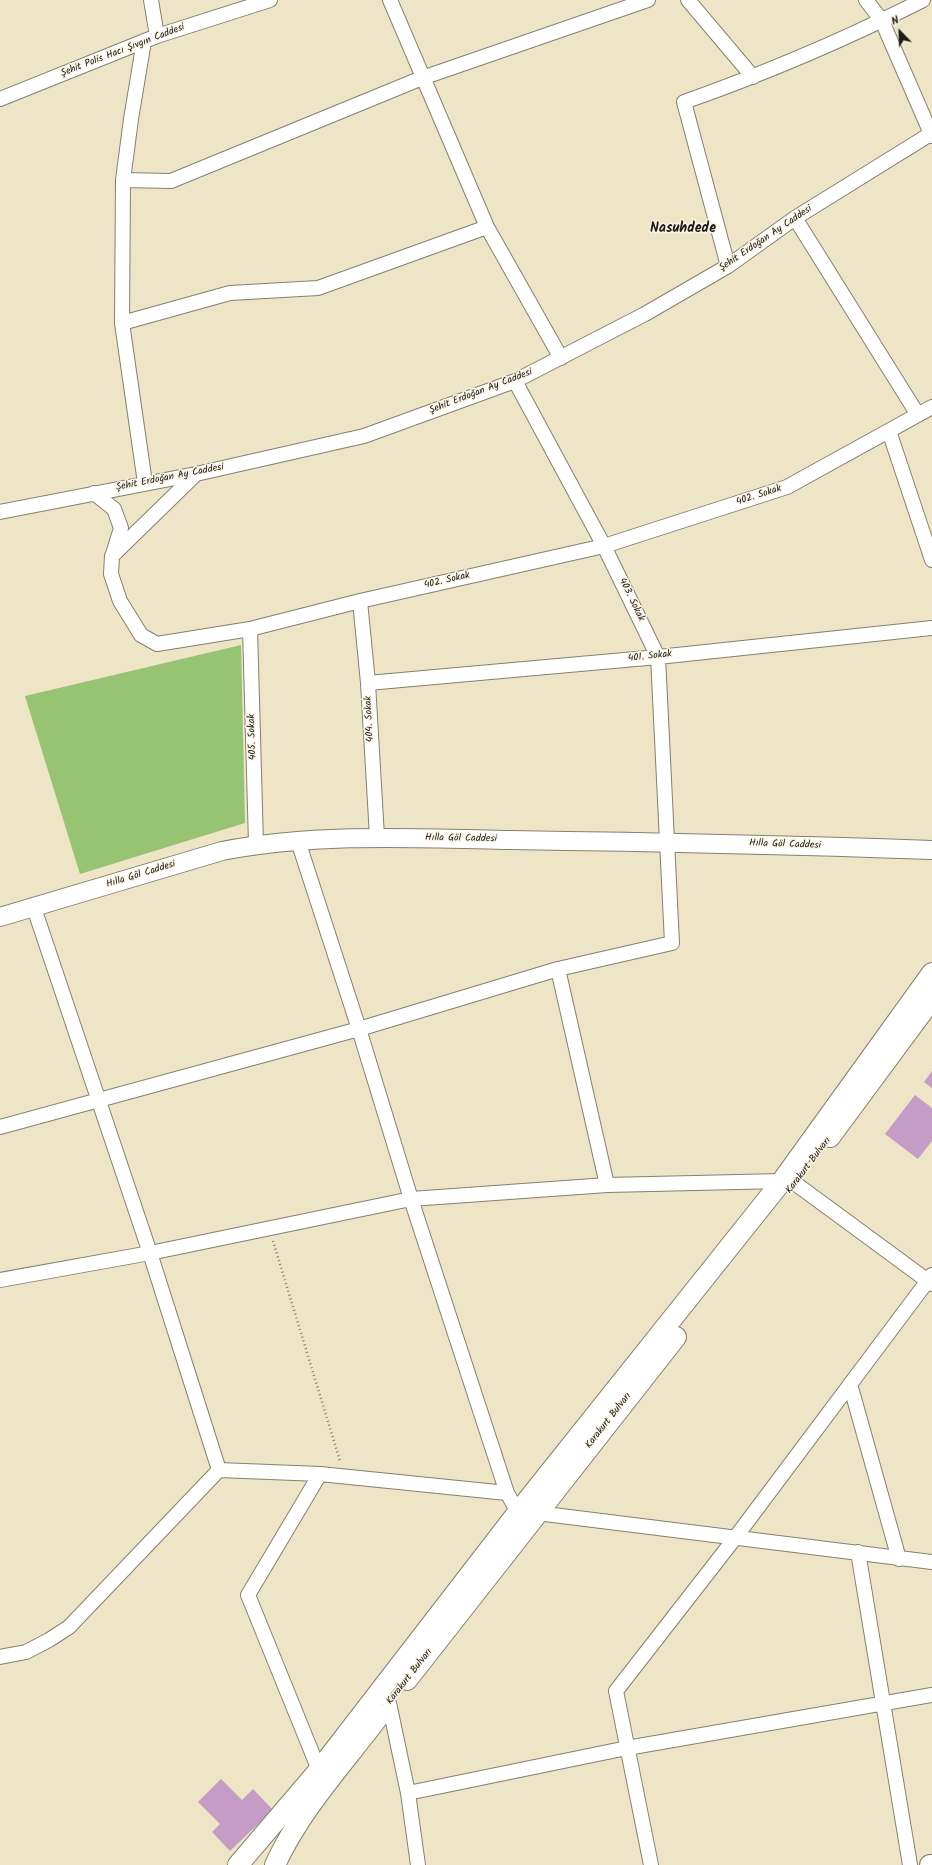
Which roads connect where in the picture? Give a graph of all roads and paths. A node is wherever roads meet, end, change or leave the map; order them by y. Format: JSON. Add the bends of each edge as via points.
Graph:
{"nodes":[{"id":1,"x":151,"y":0,"type":"edge"},
{"id":2,"x":270,"y":0,"type":"edge"},
{"id":3,"x":390,"y":0,"type":"edge"},
{"id":4,"x":648,"y":0,"type":"edge"},
{"id":5,"x":688,"y":0,"type":"edge"},
{"id":6,"x":866,"y":0,"type":"edge"},
{"id":7,"x":923,"y":0,"type":"edge"},
{"id":8,"x":882,"y":21,"type":"junction"},
{"id":9,"x":157,"y":36,"type":"junction"},
{"id":10,"x":144,"y":41,"type":"junction"},
{"id":11,"x":422,"y":78,"type":"junction"},
{"id":12,"x":753,"y":78,"type":"junction"},
{"id":13,"x":0,"y":100,"type":"edge"},
{"id":14,"x":931,"y":134,"type":"edge"},
{"id":15,"x":122,"y":180,"type":"junction"},
{"id":16,"x":795,"y":218,"type":"junction"},
{"id":17,"x":486,"y":227,"type":"junction"},
{"id":18,"x":728,"y":266,"type":"junction"},
{"id":19,"x":122,"y":323,"type":"junction"},
{"id":20,"x":561,"y":358,"type":"junction"},
{"id":21,"x":515,"y":381,"type":"junction"},
{"id":22,"x":932,"y":407,"type":"edge"},
{"id":23,"x":918,"y":415,"type":"junction"},
{"id":24,"x":890,"y":431,"type":"junction"},
{"id":25,"x":196,"y":474,"type":"junction"},
{"id":26,"x":145,"y":483,"type":"junction"},
{"id":27,"x":94,"y":493,"type":"junction"},
{"id":28,"x":0,"y":512,"type":"edge"},
{"id":29,"x":604,"y":546,"type":"junction"},
{"id":30,"x":112,"y":556,"type":"junction"},
{"id":31,"x":932,"y":560,"type":"edge"},
{"id":32,"x":360,"y":601,"type":"junction"},
{"id":33,"x":932,"y":628,"type":"edge"},
{"id":34,"x":250,"y":629,"type":"junction"},
{"id":35,"x":658,"y":656,"type":"junction"},
{"id":36,"x":368,"y":683,"type":"junction"},
{"id":37,"x":377,"y":837,"type":"junction"},
{"id":38,"x":298,"y":841,"type":"junction"},
{"id":39,"x":667,"y":842,"type":"junction"},
{"id":40,"x":256,"y":844,"type":"junction"},
{"id":41,"x":932,"y":850,"type":"edge"},
{"id":42,"x":34,"y":908,"type":"junction"},
{"id":43,"x":0,"y":917,"type":"edge"},
{"id":44,"x":558,"y":969,"type":"junction"},
{"id":45,"x":932,"y":974,"type":"edge"},
{"id":46,"x":932,"y":999,"type":"edge"},
{"id":47,"x":359,"y":1029,"type":"junction"},
{"id":48,"x":99,"y":1100,"type":"junction"},
{"id":49,"x":0,"y":1127,"type":"edge"},
{"id":50,"x":789,"y":1183,"type":"junction"},
{"id":51,"x":607,"y":1185,"type":"junction"},
{"id":52,"x":411,"y":1199,"type":"junction"},
{"id":53,"x":269,"y":1228,"type":"junction"},
{"id":54,"x":150,"y":1253,"type":"junction"},
{"id":55,"x":0,"y":1280,"type":"edge"},
{"id":56,"x":931,"y":1280,"type":"edge"},
{"id":57,"x":850,"y":1384,"type":"junction"},
{"id":58,"x":219,"y":1470,"type":"junction"},
{"id":59,"x":320,"y":1474,"type":"junction"},
{"id":60,"x":344,"y":1476,"type":"junction"},
{"id":61,"x":507,"y":1493,"type":"junction"},
{"id":62,"x":528,"y":1513,"type":"junction"},
{"id":63,"x":734,"y":1538,"type":"junction"},
{"id":64,"x":858,"y":1552,"type":"junction"},
{"id":65,"x":899,"y":1559,"type":"junction"},
{"id":66,"x":932,"y":1562,"type":"edge"},
{"id":67,"x":0,"y":1656,"type":"edge"},
{"id":68,"x":932,"y":1695,"type":"edge"},
{"id":69,"x":389,"y":1703,"type":"junction"},
{"id":70,"x":883,"y":1703,"type":"junction"},
{"id":71,"x":627,"y":1748,"type":"junction"},
{"id":72,"x":320,"y":1770,"type":"junction"},
{"id":73,"x":408,"y":1792,"type":"junction"},
{"id":74,"x":238,"y":1865,"type":"edge"},
{"id":75,"x":275,"y":1865,"type":"edge"},
{"id":76,"x":418,"y":1865,"type":"edge"},
{"id":77,"x":651,"y":1865,"type":"edge"},
{"id":78,"x":910,"y":1865,"type":"edge"}],
"edges":[{"from":1,"to":9,"type":"street"},
{"from":2,"to":9,"type":"street","name":"Şehit Polis Hacı Şıvgın Caddesi"},
{"from":3,"to":11,"type":"street"},
{"from":4,"to":11,"type":"street"},
{"from":5,"to":12,"type":"street"},
{"from":6,"to":8,"type":"street"},
{"from":7,"to":8,"type":"street"},
{"from":8,"to":12,"type":"street"},
{"from":8,"to":14,"type":"street"},
{"from":9,"to":10,"type":"street","name":"Şehit Polis Hacı Şıvgın Caddesi"},
{"from":10,"to":13,"type":"street","name":"Şehit Polis Hacı Şıvgın Caddesi"},
{"from":10,"to":15,"type":"street"},
{"from":11,"to":15,"type":"street","via":[[171,181]]},
{"from":11,"to":17,"type":"street"},
{"from":12,"to":18,"type":"street","via":[[684,102]]},
{"from":14,"to":16,"type":"street","name":"Şehit Erdoğan Ay Caddesi"},
{"from":15,"to":19,"type":"street"},
{"from":16,"to":18,"type":"street","name":"Şehit Erdoğan Ay Caddesi"},
{"from":16,"to":23,"type":"street"},
{"from":17,"to":19,"type":"street","via":[[318,288],[230,293]]},
{"from":17,"to":20,"type":"street"},
{"from":18,"to":20,"type":"street","name":"Şehit Erdoğan Ay Caddesi"},
{"from":19,"to":26,"type":"street"},
{"from":20,"to":21,"type":"street","name":"Şehit Erdoğan Ay Caddesi"},
{"from":21,"to":25,"type":"street","name":"Şehit Erdoğan Ay Caddesi","via":[[364,436]]},
{"from":21,"to":29,"type":"street","name":"403. Sokak"},
{"from":22,"to":23,"type":"street","name":"402. Sokak"},
{"from":23,"to":24,"type":"street","name":"402. Sokak"},
{"from":24,"to":29,"type":"street","name":"402. Sokak","via":[[787,487]]},
{"from":24,"to":31,"type":"street"},
{"from":25,"to":26,"type":"street","name":"Şehit Erdoğan Ay Caddesi"},
{"from":25,"to":30,"type":"street"},
{"from":26,"to":27,"type":"street","name":"Şehit Erdoğan Ay Caddesi"},
{"from":27,"to":28,"type":"street","name":"Şehit Erdoğan Ay Caddesi"},
{"from":27,"to":30,"type":"street","name":"402. Sokak","via":[[114,509],[121,528]]},
{"from":29,"to":32,"type":"street","name":"402. Sokak"},
{"from":29,"to":35,"type":"street","name":"403. Sokak"},
{"from":30,"to":34,"type":"street","name":"402. Sokak","via":[[111,574],[120,601],[141,635],[157,644]]},
{"from":32,"to":34,"type":"street","name":"402. Sokak"},
{"from":32,"to":36,"type":"street","name":"404. Sokak"},
{"from":33,"to":35,"type":"street","name":"401. Sokak"},
{"from":34,"to":40,"type":"street","name":"405. Sokak"},
{"from":35,"to":36,"type":"street","name":"401. Sokak"},
{"from":35,"to":39,"type":"street","name":"403. Sokak"},
{"from":36,"to":37,"type":"street","name":"404. Sokak"},
{"from":37,"to":38,"type":"street","name":"Hılla Göl Caddesi"},
{"from":37,"to":39,"type":"street","name":"Hılla Göl Caddesi"},
{"from":38,"to":40,"type":"street","name":"Hılla Göl Caddesi"},
{"from":38,"to":47,"type":"street"},
{"from":39,"to":41,"type":"street","name":"Hılla Göl Caddesi"},
{"from":39,"to":44,"type":"street","name":"403. Sokak","via":[[672,943]]},
{"from":40,"to":42,"type":"street","name":"Hılla Göl Caddesi","via":[[191,859]]},
{"from":42,"to":43,"type":"street","name":"Hılla Göl Caddesi"},
{"from":42,"to":48,"type":"street"},
{"from":44,"to":47,"type":"street"},
{"from":44,"to":51,"type":"street"},
{"from":45,"to":50,"type":"main road","name":"Karakurt Bulvarı"},
{"from":46,"to":50,"type":"main road","name":"Karakurt Bulvarı"},
{"from":47,"to":48,"type":"street"},
{"from":47,"to":52,"type":"street"},
{"from":48,"to":49,"type":"street"},
{"from":48,"to":54,"type":"street"},
{"from":50,"to":51,"type":"street"},
{"from":50,"to":56,"type":"street"},
{"from":50,"to":62,"type":"main road","name":"Karakurt Bulvarı"},
{"from":51,"to":52,"type":"street"},
{"from":52,"to":53,"type":"street"},
{"from":52,"to":61,"type":"street"},
{"from":53,"to":54,"type":"street"},
{"from":53,"to":60,"type":"path"},
{"from":54,"to":55,"type":"street"},
{"from":54,"to":58,"type":"street"},
{"from":56,"to":57,"type":"street"},
{"from":57,"to":63,"type":"street"},
{"from":57,"to":65,"type":"street"},
{"from":58,"to":59,"type":"street"},
{"from":58,"to":67,"type":"street","via":[[69,1627],[26,1652]]},
{"from":59,"to":60,"type":"street"},
{"from":59,"to":72,"type":"street","via":[[248,1595]]},
{"from":60,"to":61,"type":"street"},
{"from":61,"to":62,"type":"street"},
{"from":62,"to":63,"type":"street"},
{"from":62,"to":69,"type":"main road","name":"Karakurt Bulvarı"},
{"from":62,"to":72,"type":"main road","name":"Karakurt Bulvarı"},
{"from":63,"to":64,"type":"street"},
{"from":63,"to":71,"type":"street","via":[[616,1691]]},
{"from":64,"to":65,"type":"street"},
{"from":64,"to":70,"type":"street"},
{"from":65,"to":66,"type":"street"},
{"from":68,"to":70,"type":"street"},
{"from":69,"to":73,"type":"street"},
{"from":69,"to":75,"type":"main road","name":"Karakurt Bulvarı","via":[[285,1843]]},
{"from":70,"to":71,"type":"street"},
{"from":70,"to":78,"type":"street"},
{"from":71,"to":73,"type":"street"},
{"from":71,"to":77,"type":"street"},
{"from":72,"to":74,"type":"main road","name":"Karakurt Bulvarı"},
{"from":73,"to":76,"type":"street"}]}
